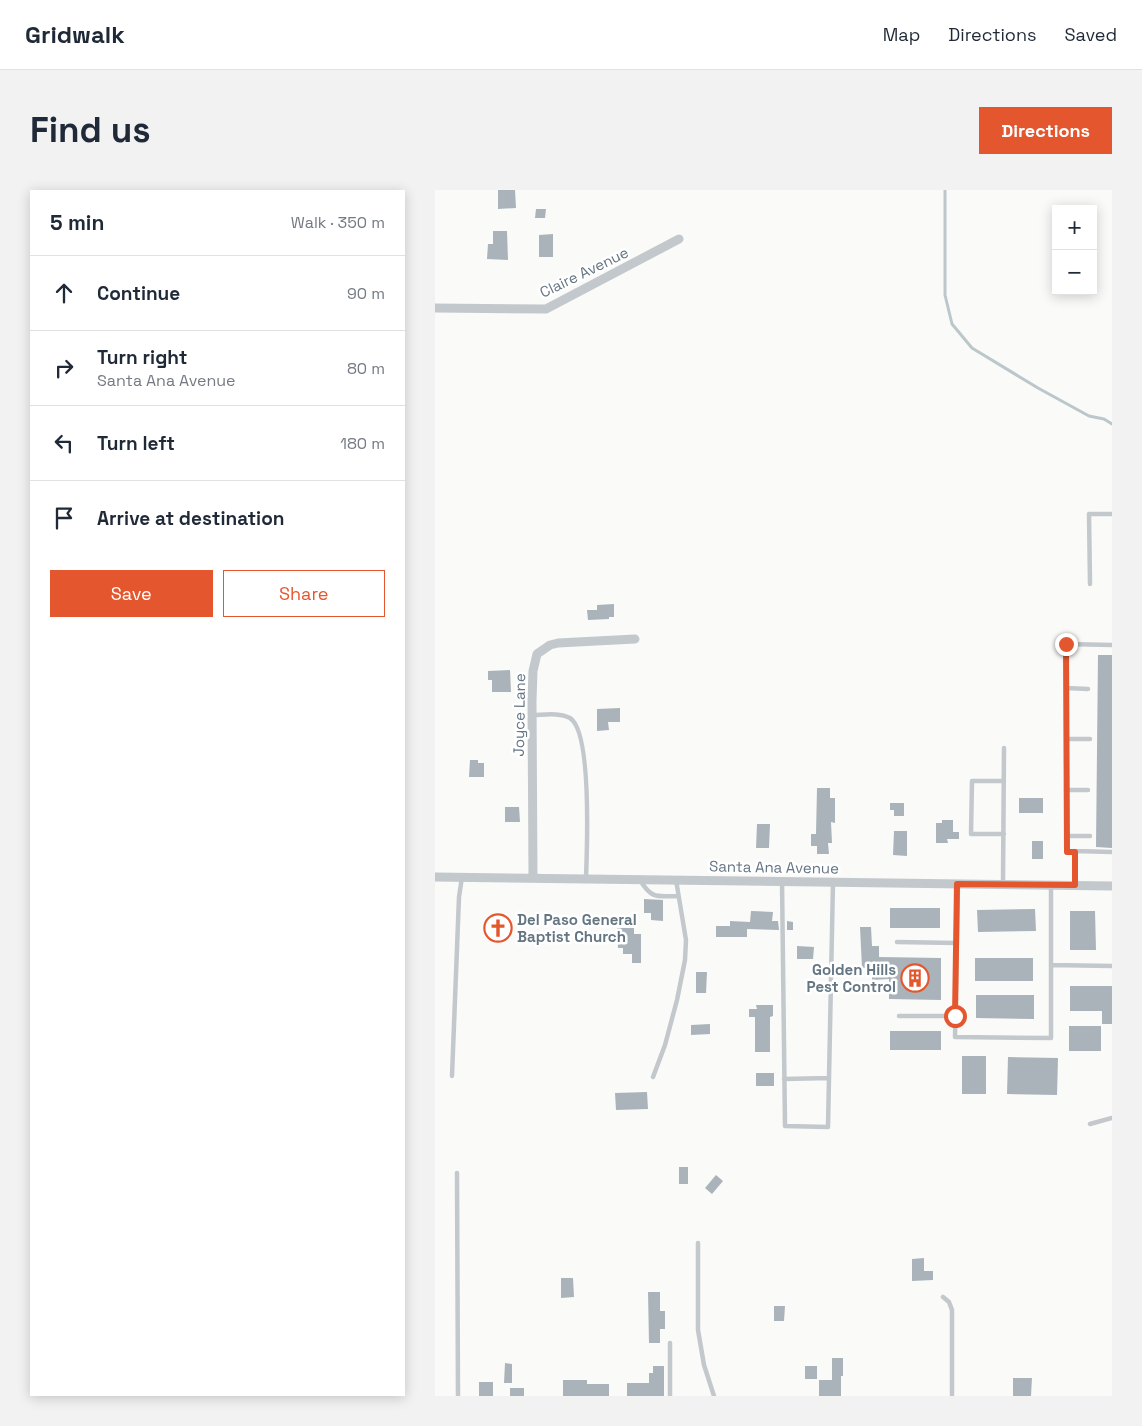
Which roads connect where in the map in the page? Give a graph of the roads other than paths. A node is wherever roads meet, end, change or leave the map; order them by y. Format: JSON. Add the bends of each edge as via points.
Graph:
{"nodes":[{"id":1,"x":679,"y":239,"type":"dead end"},
{"id":2,"x":435,"y":308,"type":"edge"},
{"id":3,"x":1112,"y":514,"type":"edge"},
{"id":4,"x":1091,"y":584,"type":"dead end"},
{"id":5,"x":635,"y":639,"type":"dead end"},
{"id":6,"x":1112,"y":645,"type":"edge"},
{"id":7,"x":1066,"y":688,"type":"junction"},
{"id":8,"x":1088,"y":689,"type":"dead end"},
{"id":9,"x":532,"y":715,"type":"junction"},
{"id":10,"x":1091,"y":738,"type":"dead end"},
{"id":11,"x":1066,"y":739,"type":"junction"},
{"id":12,"x":1004,"y":748,"type":"dead end"},
{"id":13,"x":1004,"y":781,"type":"junction"},
{"id":14,"x":1066,"y":790,"type":"junction"},
{"id":15,"x":1088,"y":790,"type":"dead end"},
{"id":16,"x":1003,"y":834,"type":"junction"},
{"id":17,"x":1067,"y":836,"type":"junction"},
{"id":18,"x":1090,"y":836,"type":"dead end"},
{"id":19,"x":1075,"y":852,"type":"junction"},
{"id":20,"x":1112,"y":852,"type":"edge"},
{"id":21,"x":435,"y":876,"type":"edge"},
{"id":22,"x":462,"y":877,"type":"junction"},
{"id":23,"x":533,"y":878,"type":"junction"},
{"id":24,"x":586,"y":878,"type":"junction"},
{"id":25,"x":639,"y":879,"type":"junction"},
{"id":26,"x":676,"y":880,"type":"junction"},
{"id":27,"x":782,"y":881,"type":"junction"},
{"id":28,"x":833,"y":882,"type":"junction"},
{"id":29,"x":957,"y":884,"type":"junction"},
{"id":30,"x":1003,"y":884,"type":"junction"},
{"id":31,"x":1051,"y":885,"type":"junction"},
{"id":32,"x":1075,"y":885,"type":"junction"},
{"id":33,"x":1112,"y":886,"type":"edge"},
{"id":34,"x":678,"y":896,"type":"junction"},
{"id":35,"x":897,"y":942,"type":"dead end"},
{"id":36,"x":957,"y":942,"type":"junction"},
{"id":37,"x":1051,"y":965,"type":"junction"},
{"id":38,"x":1112,"y":966,"type":"edge"},
{"id":39,"x":899,"y":1016,"type":"dead end"},
{"id":40,"x":955,"y":1016,"type":"junction"},
{"id":41,"x":452,"y":1076,"type":"dead end"},
{"id":42,"x":653,"y":1077,"type":"dead end"},
{"id":43,"x":829,"y":1078,"type":"junction"},
{"id":44,"x":784,"y":1079,"type":"junction"},
{"id":45,"x":1112,"y":1118,"type":"edge"},
{"id":46,"x":1090,"y":1124,"type":"dead end"},
{"id":47,"x":457,"y":1173,"type":"dead end"},
{"id":48,"x":698,"y":1243,"type":"dead end"},
{"id":49,"x":943,"y":1297,"type":"dead end"},
{"id":50,"x":670,"y":1343,"type":"dead end"},
{"id":51,"x":457,"y":1396,"type":"edge"},
{"id":52,"x":669,"y":1396,"type":"edge"},
{"id":53,"x":714,"y":1396,"type":"edge"},
{"id":54,"x":952,"y":1396,"type":"edge"}],
"edges":[{"from":1,"to":2,"type":"street","name":"Claire Avenue","via":[[546,309]]},
{"from":3,"to":4,"type":"lane","via":[[1089,514]]},
{"from":5,"to":9,"type":"street","name":"Joyce Lane","via":[[550,645],[537,654],[533,671]]},
{"from":6,"to":7,"type":"lane","via":[[1066,644]]},
{"from":7,"to":8,"type":"lane"},
{"from":7,"to":11,"type":"lane"},
{"from":9,"to":23,"type":"street","name":"Joyce Lane"},
{"from":9,"to":24,"type":"lane","via":[[559,715],[577,725],[588,811]]},
{"from":10,"to":11,"type":"lane"},
{"from":11,"to":14,"type":"lane"},
{"from":12,"to":13,"type":"lane"},
{"from":13,"to":16,"type":"lane"},
{"from":13,"to":16,"type":"lane","via":[[972,780],[971,790],[971,834]]},
{"from":14,"to":15,"type":"lane"},
{"from":14,"to":17,"type":"lane"},
{"from":16,"to":30,"type":"lane"},
{"from":17,"to":18,"type":"lane"},
{"from":17,"to":19,"type":"lane","via":[[1067,852]]},
{"from":19,"to":20,"type":"lane"},
{"from":19,"to":32,"type":"lane"},
{"from":21,"to":22,"type":"street","name":"Santa Ana Avenue"},
{"from":22,"to":23,"type":"street","name":"Santa Ana Avenue"},
{"from":22,"to":41,"type":"lane"},
{"from":23,"to":24,"type":"street","name":"Santa Ana Avenue"},
{"from":24,"to":25,"type":"street","name":"Santa Ana Avenue"},
{"from":25,"to":26,"type":"street","name":"Santa Ana Avenue"},
{"from":25,"to":34,"type":"lane","via":[[646,891],[656,896]]},
{"from":26,"to":27,"type":"street","name":"Santa Ana Avenue"},
{"from":26,"to":34,"type":"lane"},
{"from":27,"to":28,"type":"street","name":"Santa Ana Avenue"},
{"from":27,"to":44,"type":"lane"},
{"from":28,"to":29,"type":"street","name":"Santa Ana Avenue"},
{"from":28,"to":43,"type":"lane"},
{"from":29,"to":30,"type":"street","name":"Santa Ana Avenue"},
{"from":29,"to":36,"type":"lane"},
{"from":30,"to":31,"type":"street","name":"Santa Ana Avenue"},
{"from":31,"to":32,"type":"street","name":"Santa Ana Avenue"},
{"from":31,"to":37,"type":"lane"},
{"from":32,"to":33,"type":"street","name":"Santa Ana Avenue"},
{"from":34,"to":42,"type":"lane","via":[[686,940],[685,960],[665,1045]]},
{"from":35,"to":36,"type":"lane"},
{"from":36,"to":40,"type":"lane"},
{"from":37,"to":38,"type":"lane"},
{"from":37,"to":40,"type":"lane","via":[[1051,1038],[955,1037]]},
{"from":39,"to":40,"type":"lane"},
{"from":43,"to":44,"type":"lane"},
{"from":43,"to":44,"type":"lane","via":[[828,1127],[785,1126]]},
{"from":45,"to":46,"type":"lane"},
{"from":47,"to":51,"type":"lane"},
{"from":48,"to":53,"type":"lane","via":[[698,1330]]},
{"from":49,"to":54,"type":"lane","via":[[952,1310]]},
{"from":50,"to":52,"type":"lane"}]}
